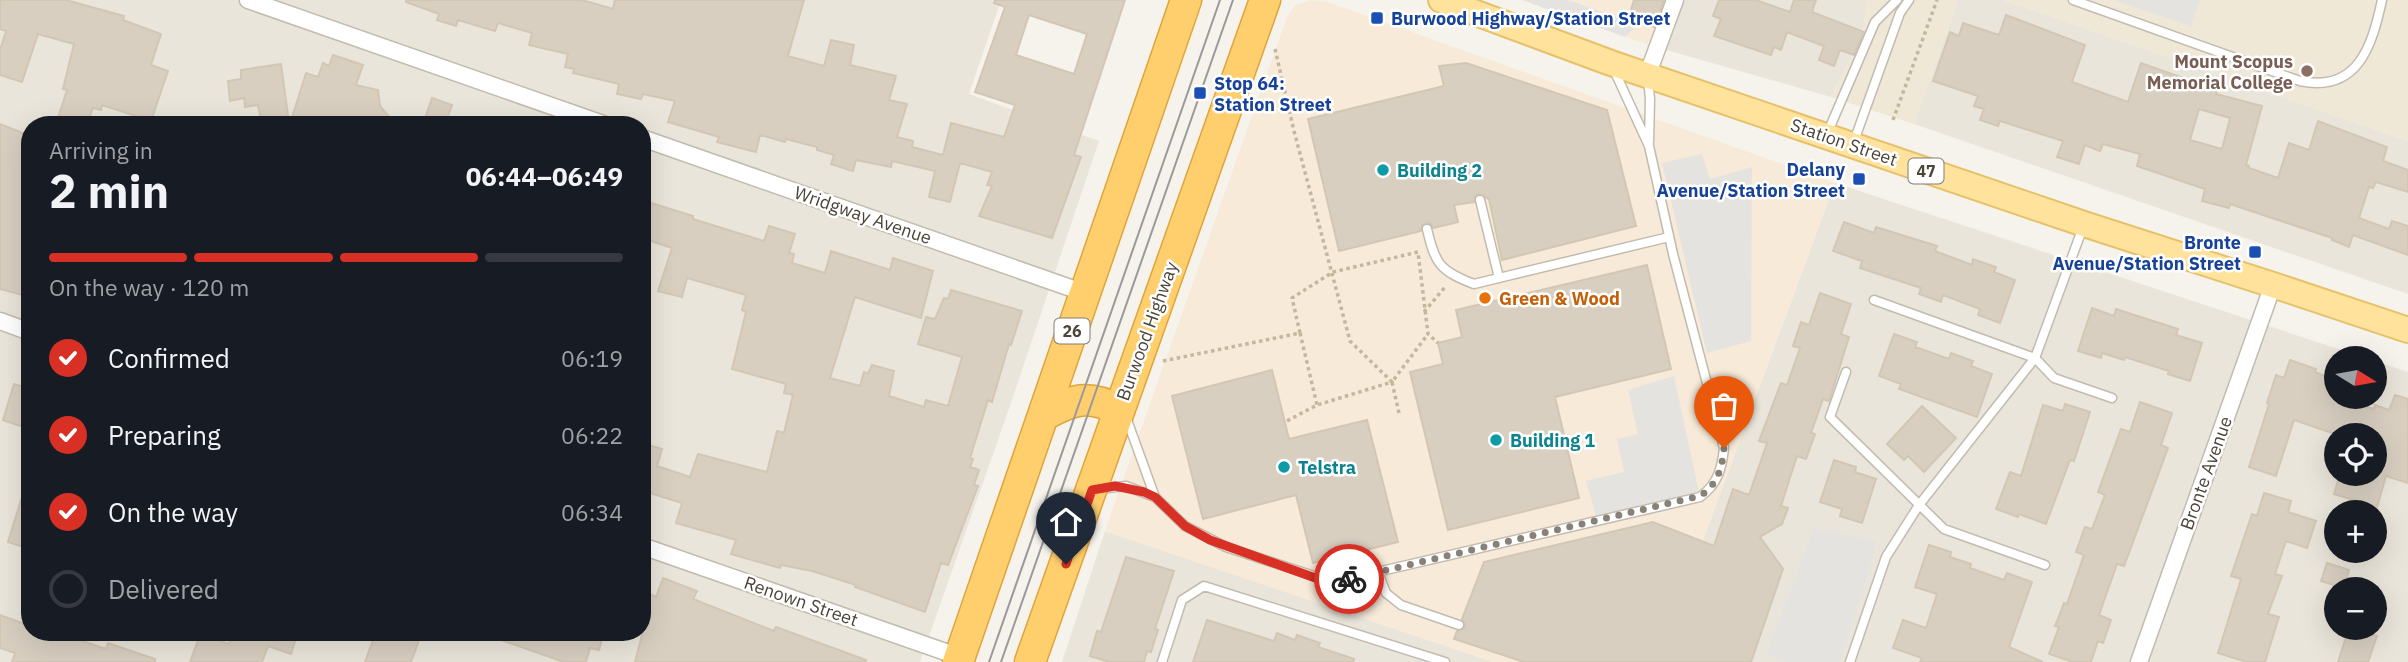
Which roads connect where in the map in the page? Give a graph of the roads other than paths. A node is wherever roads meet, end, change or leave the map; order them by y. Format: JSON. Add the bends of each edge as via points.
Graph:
{"nodes":[{"id":1,"x":248,"y":0,"type":"edge"},
{"id":2,"x":1186,"y":0,"type":"edge"},
{"id":3,"x":1265,"y":0,"type":"edge"},
{"id":4,"x":1675,"y":0,"type":"edge"},
{"id":5,"x":1897,"y":0,"type":"edge"},
{"id":6,"x":1909,"y":0,"type":"edge"},
{"id":7,"x":2073,"y":0,"type":"edge"},
{"id":8,"x":2382,"y":0,"type":"edge"},
{"id":9,"x":1446,"y":1,"type":"edge"},
{"id":10,"x":1611,"y":63,"type":"junction"},
{"id":11,"x":1647,"y":76,"type":"junction"},
{"id":12,"x":580,"y":116,"type":"edge"},
{"id":13,"x":1826,"y":137,"type":"junction"},
{"id":14,"x":651,"y":141,"type":"edge"},
{"id":15,"x":1853,"y":145,"type":"junction"},
{"id":16,"x":1649,"y":146,"type":"junction"},
{"id":17,"x":1480,"y":200,"type":"dead end"},
{"id":18,"x":2084,"y":225,"type":"junction"},
{"id":19,"x":1427,"y":229,"type":"dead end"},
{"id":20,"x":1669,"y":237,"type":"junction"},
{"id":21,"x":1499,"y":278,"type":"junction"},
{"id":22,"x":2273,"y":285,"type":"junction"},
{"id":23,"x":1085,"y":293,"type":"junction"},
{"id":24,"x":1874,"y":300,"type":"dead end"},
{"id":25,"x":0,"y":321,"type":"edge"},
{"id":26,"x":21,"y":329,"type":"edge"},
{"id":27,"x":2408,"y":330,"type":"edge"},
{"id":28,"x":2035,"y":358,"type":"junction"},
{"id":29,"x":1846,"y":372,"type":"dead end"},
{"id":30,"x":2112,"y":398,"type":"dead end"},
{"id":31,"x":1119,"y":410,"type":"junction"},
{"id":32,"x":1044,"y":415,"type":"junction"},
{"id":33,"x":1092,"y":490,"type":"junction"},
{"id":34,"x":1155,"y":497,"type":"junction"},
{"id":35,"x":1919,"y":505,"type":"junction"},
{"id":36,"x":651,"y":549,"type":"edge"},
{"id":37,"x":2045,"y":565,"type":"dead end"},
{"id":38,"x":1378,"y":572,"type":"junction"},
{"id":39,"x":1459,"y":625,"type":"dead end"},
{"id":40,"x":959,"y":659,"type":"edge"},
{"id":41,"x":1030,"y":662,"type":"edge"},
{"id":42,"x":1162,"y":662,"type":"edge"},
{"id":43,"x":1445,"y":662,"type":"edge"},
{"id":44,"x":1850,"y":662,"type":"edge"},
{"id":45,"x":2139,"y":662,"type":"edge"}],
"edges":[{"from":1,"to":12,"type":"street"},
{"from":2,"to":23,"type":"highway","number":"26"},
{"from":3,"to":31,"type":"highway","name":"Burwood Highway"},
{"from":4,"to":11,"type":"street"},
{"from":5,"to":13,"type":"lane","via":[[1869,33]]},
{"from":6,"to":15,"type":"lane","via":[[1900,13]]},
{"from":7,"to":8,"type":"lane","via":[[2315,84],[2341,79],[2363,59]]},
{"from":9,"to":10,"type":"main road","name":"Station Street","number":"47"},
{"from":10,"to":11,"type":"main road","name":"Station Street","number":"47"},
{"from":10,"to":16,"type":"lane"},
{"from":11,"to":13,"type":"main road","name":"Station Street","number":"47"},
{"from":11,"to":16,"type":"lane"},
{"from":13,"to":15,"type":"main road","name":"Station Street","number":"47"},
{"from":14,"to":23,"type":"street","name":"Wridgway Avenue"},
{"from":15,"to":18,"type":"main road","name":"Station Street","number":"47"},
{"from":16,"to":20,"type":"lane"},
{"from":17,"to":21,"type":"lane"},
{"from":18,"to":22,"type":"main road","name":"Station Street","number":"47"},
{"from":18,"to":28,"type":"lane"},
{"from":19,"to":21,"type":"lane","via":[[1433,256],[1442,268],[1474,284]]},
{"from":20,"to":21,"type":"lane"},
{"from":20,"to":38,"type":"lane","via":[[1724,448],[1714,484],[1700,496]]},
{"from":22,"to":27,"type":"main road","name":"Station Street","number":"47"},
{"from":22,"to":45,"type":"street","name":"Bronte Avenue"},
{"from":23,"to":32,"type":"highway","number":"26"},
{"from":24,"to":28,"type":"lane"},
{"from":25,"to":26,"type":"street"},
{"from":28,"to":30,"type":"lane","via":[[2054,378]]},
{"from":28,"to":35,"type":"lane"},
{"from":29,"to":35,"type":"lane","via":[[1830,417]]},
{"from":31,"to":32,"type":"highway","via":[[1104,402],[1081,399]]},
{"from":31,"to":33,"type":"highway","name":"Burwood Highway"},
{"from":31,"to":34,"type":"lane","via":[[1126,417]]},
{"from":32,"to":40,"type":"highway","number":"26"},
{"from":33,"to":34,"type":"lane","via":[[1126,486]]},
{"from":33,"to":41,"type":"highway","name":"Burwood Highway"},
{"from":34,"to":38,"type":"lane","via":[[1196,533],[1294,571],[1329,581]]},
{"from":35,"to":37,"type":"lane","via":[[1944,529]]},
{"from":35,"to":44,"type":"lane","via":[[1886,557]]},
{"from":36,"to":40,"type":"street","name":"Renown Street"},
{"from":38,"to":39,"type":"lane","via":[[1386,593],[1401,605]]},
{"from":42,"to":43,"type":"lane","via":[[1182,600],[1204,586]]}]}
